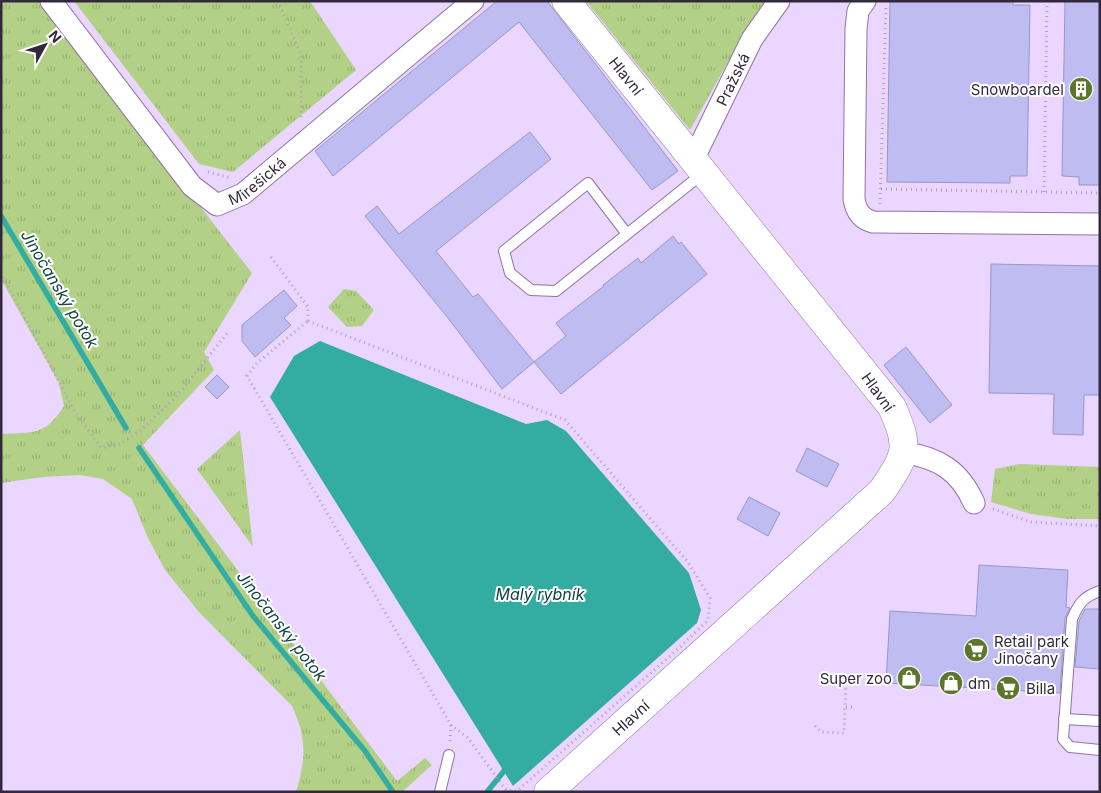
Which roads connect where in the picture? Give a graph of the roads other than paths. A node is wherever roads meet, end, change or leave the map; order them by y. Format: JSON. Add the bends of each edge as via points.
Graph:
{"nodes":[{"id":1,"x":51,"y":1,"type":"edge"},
{"id":2,"x":473,"y":1,"type":"edge"},
{"id":3,"x":566,"y":1,"type":"edge"},
{"id":4,"x":778,"y":1,"type":"edge"},
{"id":5,"x":864,"y":1,"type":"edge"},
{"id":6,"x":698,"y":167,"type":"junction"},
{"id":7,"x":1100,"y":224,"type":"edge"},
{"id":8,"x":627,"y":234,"type":"junction"},
{"id":9,"x":904,"y":453,"type":"junction"},
{"id":10,"x":974,"y":503,"type":"road end"},
{"id":11,"x":1100,"y":591,"type":"edge"},
{"id":12,"x":1064,"y":719,"type":"junction"},
{"id":13,"x":1100,"y":721,"type":"edge"},
{"id":14,"x":1100,"y":750,"type":"edge"},
{"id":15,"x":449,"y":755,"type":"dead end"},
{"id":16,"x":440,"y":792,"type":"edge"},
{"id":17,"x":548,"y":792,"type":"edge"}],
"edges":[{"from":1,"to":2,"type":"street","name":"Mirešická","via":[[192,186],[217,205],[243,194]]},
{"from":3,"to":6,"type":"street","name":"Hlavní"},
{"from":4,"to":6,"type":"street","name":"Pražská","via":[[752,39]]},
{"from":5,"to":7,"type":"street","via":[[858,11],[856,29],[854,199],[855,209],[862,218],[880,222]]},
{"from":6,"to":8,"type":"lane"},
{"from":6,"to":9,"type":"street","name":"Hlavní","via":[[892,407],[902,430]]},
{"from":8,"to":8,"type":"lane","via":[[588,183],[504,251],[510,272],[531,290],[556,292]]},
{"from":9,"to":10,"type":"street","via":[[935,460],[955,473],[968,488]]},
{"from":9,"to":17,"type":"street","name":"Hlavní","via":[[882,490]]},
{"from":11,"to":12,"type":"lane","via":[[1078,604],[1072,619]]},
{"from":12,"to":13,"type":"lane"},
{"from":12,"to":14,"type":"lane","via":[[1063,739],[1070,747]]},
{"from":15,"to":16,"type":"lane"}]}
